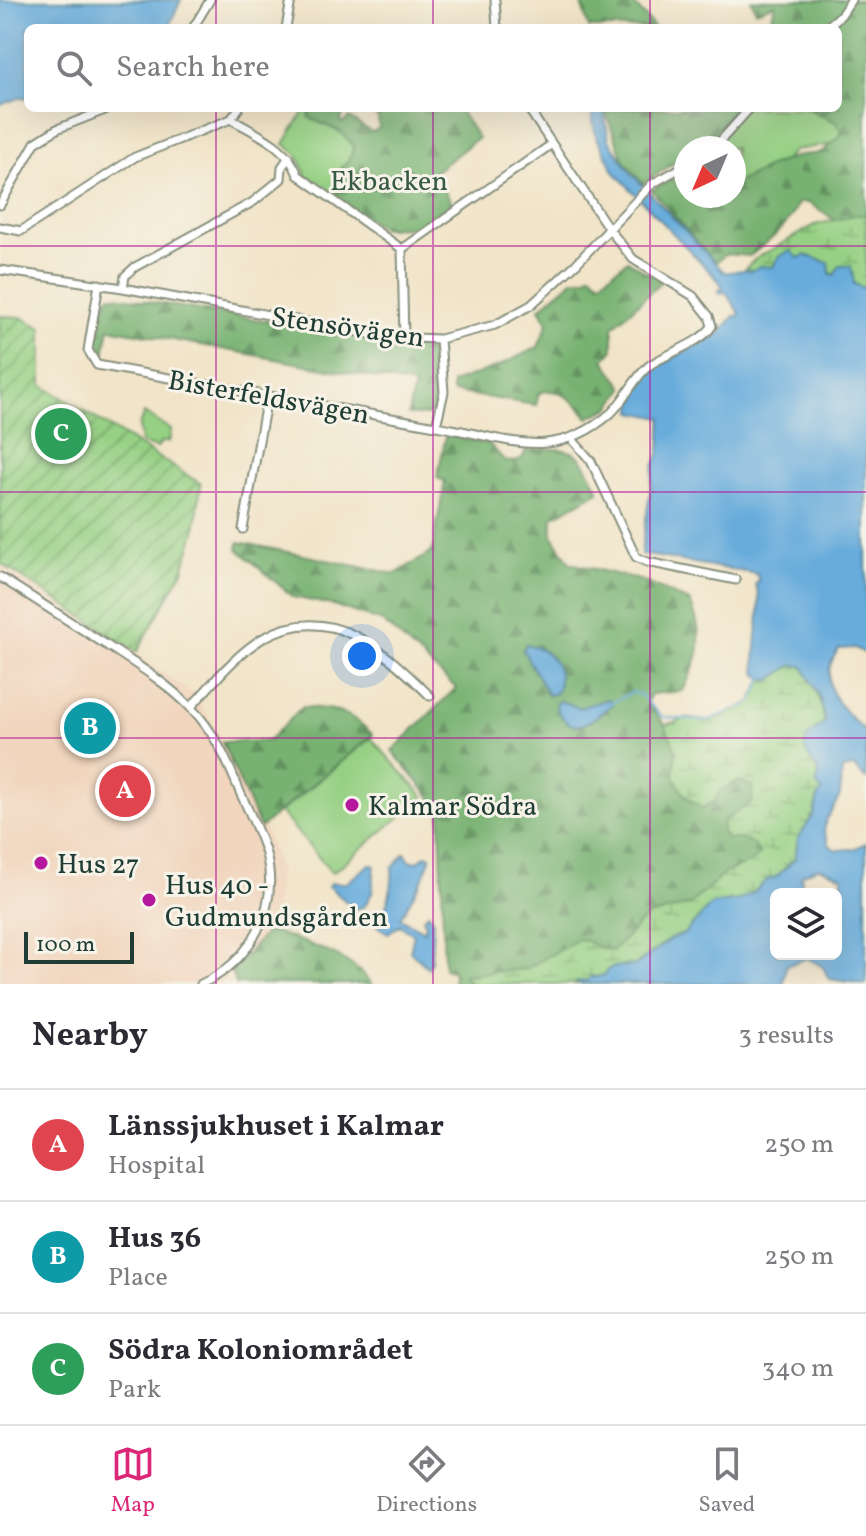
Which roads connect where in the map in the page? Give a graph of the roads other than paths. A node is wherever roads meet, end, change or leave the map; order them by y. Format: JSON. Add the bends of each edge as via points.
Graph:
{"nodes":[{"id":1,"x":210,"y":0,"type":"edge"},
{"id":2,"x":291,"y":0,"type":"edge"},
{"id":3,"x":495,"y":0,"type":"edge"},
{"id":4,"x":851,"y":0,"type":"edge"},
{"id":5,"x":195,"y":24,"type":"edge"},
{"id":6,"x":287,"y":24,"type":"edge"},
{"id":7,"x":497,"y":24,"type":"edge"},
{"id":8,"x":831,"y":24,"type":"edge"},
{"id":9,"x":100,"y":112,"type":"edge"},
{"id":10,"x":236,"y":112,"type":"edge"},
{"id":11,"x":531,"y":112,"type":"edge"},
{"id":12,"x":746,"y":112,"type":"edge"},
{"id":13,"x":231,"y":119,"type":"junction"},
{"id":14,"x":725,"y":136,"type":"edge"},
{"id":15,"x":552,"y":144,"type":"junction"},
{"id":16,"x":289,"y":157,"type":"junction"},
{"id":17,"x":674,"y":172,"type":"edge"},
{"id":18,"x":298,"y":175,"type":"junction"},
{"id":19,"x":281,"y":179,"type":"junction"},
{"id":20,"x":0,"y":205,"type":"edge"},
{"id":21,"x":0,"y":227,"type":"edge"},
{"id":22,"x":609,"y":229,"type":"junction"},
{"id":23,"x":402,"y":249,"type":"junction"},
{"id":24,"x":0,"y":270,"type":"edge"},
{"id":25,"x":99,"y":284,"type":"junction"},
{"id":26,"x":123,"y":288,"type":"junction"},
{"id":27,"x":404,"y":339,"type":"junction"},
{"id":28,"x":440,"y":339,"type":"junction"},
{"id":29,"x":267,"y":397,"type":"junction"},
{"id":30,"x":436,"y":426,"type":"junction"},
{"id":31,"x":572,"y":439,"type":"junction"},
{"id":32,"x":243,"y":529,"type":"dead end"},
{"id":33,"x":0,"y":577,"type":"edge"},
{"id":34,"x":736,"y":580,"type":"dead end"},
{"id":35,"x":430,"y":696,"type":"dead end"},
{"id":36,"x":191,"y":707,"type":"junction"},
{"id":37,"x":201,"y":984,"type":"edge"}],
"edges":[{"from":1,"to":5,"type":"street"},
{"from":2,"to":6,"type":"street"},
{"from":3,"to":7,"type":"street"},
{"from":4,"to":8,"type":"street"},
{"from":9,"to":20,"type":"street","via":[[35,143]]},
{"from":10,"to":13,"type":"street"},
{"from":11,"to":15,"type":"street"},
{"from":12,"to":14,"type":"street"},
{"from":13,"to":16,"type":"street"},
{"from":13,"to":21,"type":"street","via":[[135,157],[21,231]]},
{"from":15,"to":22,"type":"street"},
{"from":15,"to":23,"type":"street"},
{"from":16,"to":18,"type":"street"},
{"from":16,"to":19,"type":"street"},
{"from":17,"to":22,"type":"street","name":"Stensövägen","via":[[652,184]]},
{"from":18,"to":19,"type":"street"},
{"from":18,"to":23,"type":"street"},
{"from":19,"to":26,"type":"street","via":[[253,202],[135,267],[125,276]]},
{"from":22,"to":28,"type":"street","name":"Stensövägen","via":[[531,305],[495,325]]},
{"from":22,"to":31,"type":"street","via":[[633,259],[702,305],[712,326],[648,367],[620,404]]},
{"from":23,"to":27,"type":"street"},
{"from":24,"to":25,"type":"street","name":"Stensövägen"},
{"from":25,"to":26,"type":"street","name":"Stensövägen"},
{"from":25,"to":29,"type":"street","name":"Bisterfeldsvägen","via":[[88,350],[97,365]]},
{"from":26,"to":27,"type":"street","name":"Stensövägen"},
{"from":27,"to":28,"type":"street","name":"Stensövägen"},
{"from":28,"to":30,"type":"street","via":[[444,392]]},
{"from":29,"to":30,"type":"street","name":"Bisterfeldsvägen"},
{"from":29,"to":32,"type":"street"},
{"from":30,"to":31,"type":"street","name":"Bisterfeldsvägen","via":[[512,442]]},
{"from":31,"to":34,"type":"street","via":[[591,461],[636,557]]},
{"from":33,"to":36,"type":"street","via":[[150,673]]},
{"from":35,"to":36,"type":"street","via":[[367,641],[312,624],[289,626],[261,639]]},
{"from":36,"to":37,"type":"street","via":[[211,732],[239,789],[265,852],[270,890],[260,926],[241,956]]}]}
